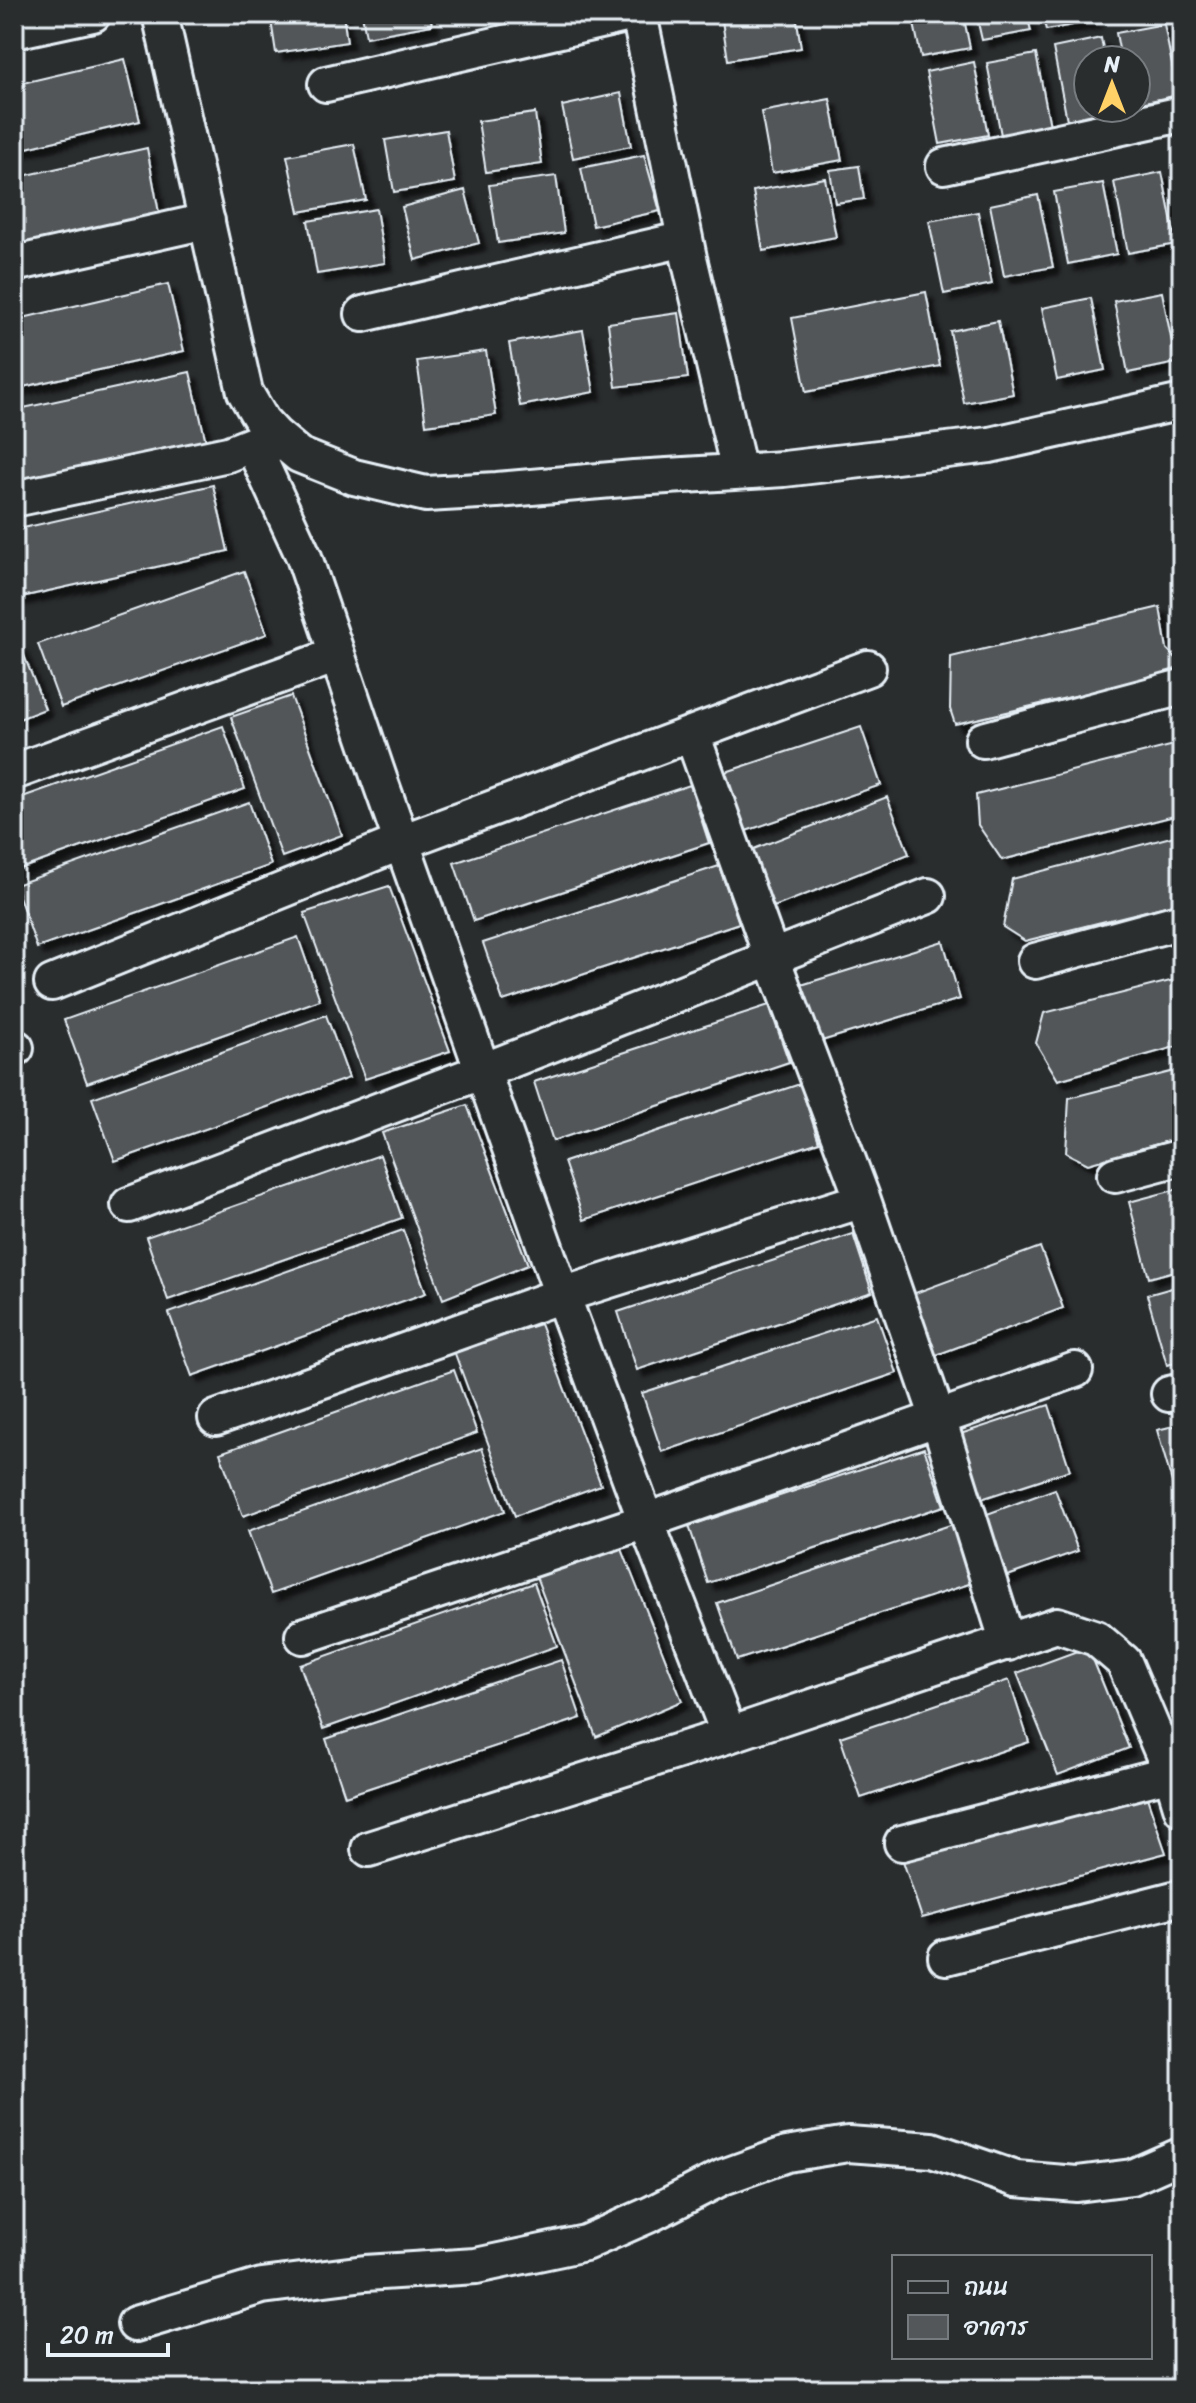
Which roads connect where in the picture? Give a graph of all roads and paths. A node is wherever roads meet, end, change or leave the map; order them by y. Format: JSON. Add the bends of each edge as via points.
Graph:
{"nodes":[{"id":1,"x":93,"y":14,"type":"edge"},
{"id":2,"x":160,"y":14,"type":"edge"},
{"id":3,"x":630,"y":14,"type":"edge"},
{"id":4,"x":639,"y":14,"type":"edge"},
{"id":5,"x":14,"y":31,"type":"edge"},
{"id":6,"x":326,"y":84,"type":"dead end"},
{"id":7,"x":1182,"y":114,"type":"edge"},
{"id":8,"x":944,"y":166,"type":"dead end"},
{"id":9,"x":207,"y":221,"type":"junction"},
{"id":10,"x":685,"y":239,"type":"junction"},
{"id":11,"x":14,"y":264,"type":"edge"},
{"id":12,"x":363,"y":314,"type":"dead end"},
{"id":13,"x":1182,"y":402,"type":"edge"},
{"id":14,"x":264,"y":441,"type":"junction"},
{"id":15,"x":739,"y":471,"type":"junction"},
{"id":16,"x":14,"y":499,"type":"edge"},
{"id":17,"x":337,"y":655,"type":"junction"},
{"id":18,"x":868,"y":668,"type":"dead end"},
{"id":19,"x":1182,"y":687,"type":"edge"},
{"id":20,"x":692,"y":734,"type":"junction"},
{"id":21,"x":983,"y":740,"type":"dead end"},
{"id":22,"x":14,"y":772,"type":"edge"},
{"id":23,"x":402,"y":842,"type":"junction"},
{"id":24,"x":928,"y":896,"type":"dead end"},
{"id":25,"x":1182,"y":921,"type":"edge"},
{"id":26,"x":772,"y":958,"type":"junction"},
{"id":27,"x":1035,"y":961,"type":"dead end"},
{"id":28,"x":52,"y":983,"type":"dead end"},
{"id":29,"x":483,"y":1071,"type":"junction"},
{"id":30,"x":1182,"y":1157,"type":"edge"},
{"id":31,"x":1115,"y":1175,"type":"dead end"},
{"id":32,"x":863,"y":1200,"type":"junction"},
{"id":33,"x":129,"y":1205,"type":"dead end"},
{"id":34,"x":562,"y":1295,"type":"junction"},
{"id":35,"x":1075,"y":1370,"type":"dead end"},
{"id":36,"x":216,"y":1418,"type":"dead end"},
{"id":37,"x":938,"y":1418,"type":"junction"},
{"id":38,"x":646,"y":1521,"type":"junction"},
{"id":39,"x":303,"y":1636,"type":"dead end"},
{"id":40,"x":1008,"y":1643,"type":"junction"},
{"id":41,"x":729,"y":1735,"type":"junction"},
{"id":42,"x":1171,"y":1773,"type":"junction"},
{"id":43,"x":1182,"y":1809,"type":"edge"},
{"id":44,"x":902,"y":1843,"type":"dead end"},
{"id":45,"x":369,"y":1849,"type":"dead end"},
{"id":46,"x":1182,"y":1897,"type":"edge"},
{"id":47,"x":946,"y":1957,"type":"dead end"},
{"id":48,"x":1182,"y":2155,"type":"edge"},
{"id":49,"x":135,"y":2324,"type":"dead end"}],
"edges":[{"from":1,"to":5,"type":"street"},
{"from":2,"to":9,"type":"street"},
{"from":3,"to":6,"type":"street"},
{"from":4,"to":10,"type":"street"},
{"from":7,"to":8,"type":"street"},
{"from":9,"to":11,"type":"street"},
{"from":9,"to":14,"type":"street","via":[[245,392],[262,421]]},
{"from":10,"to":12,"type":"street"},
{"from":10,"to":15,"type":"street"},
{"from":13,"to":15,"type":"street","via":[[990,445]]},
{"from":14,"to":15,"type":"street","via":[[354,477],[426,494]]},
{"from":14,"to":16,"type":"street","via":[[228,454]]},
{"from":14,"to":17,"type":"street"},
{"from":17,"to":22,"type":"street"},
{"from":17,"to":23,"type":"street"},
{"from":18,"to":20,"type":"street"},
{"from":19,"to":21,"type":"street"},
{"from":20,"to":23,"type":"street"},
{"from":20,"to":26,"type":"street"},
{"from":23,"to":28,"type":"street"},
{"from":23,"to":29,"type":"street"},
{"from":24,"to":26,"type":"street"},
{"from":25,"to":27,"type":"street"},
{"from":26,"to":29,"type":"street"},
{"from":26,"to":32,"type":"street"},
{"from":29,"to":33,"type":"street"},
{"from":29,"to":34,"type":"street"},
{"from":30,"to":31,"type":"street"},
{"from":32,"to":34,"type":"street"},
{"from":32,"to":37,"type":"street"},
{"from":34,"to":36,"type":"street"},
{"from":34,"to":38,"type":"street"},
{"from":35,"to":37,"type":"street"},
{"from":37,"to":38,"type":"street"},
{"from":37,"to":40,"type":"street"},
{"from":38,"to":39,"type":"street"},
{"from":38,"to":41,"type":"street"},
{"from":40,"to":41,"type":"street"},
{"from":40,"to":42,"type":"street","via":[[1057,1625],[1096,1638],[1124,1662]]},
{"from":41,"to":45,"type":"street"},
{"from":42,"to":43,"type":"street"},
{"from":42,"to":44,"type":"street"},
{"from":46,"to":47,"type":"street"},
{"from":48,"to":49,"type":"street","via":[[1132,2177],[1077,2184],[1016,2179],[932,2150],[848,2144],[787,2154],[723,2177],[585,2243],[476,2266],[262,2286]]}]}
